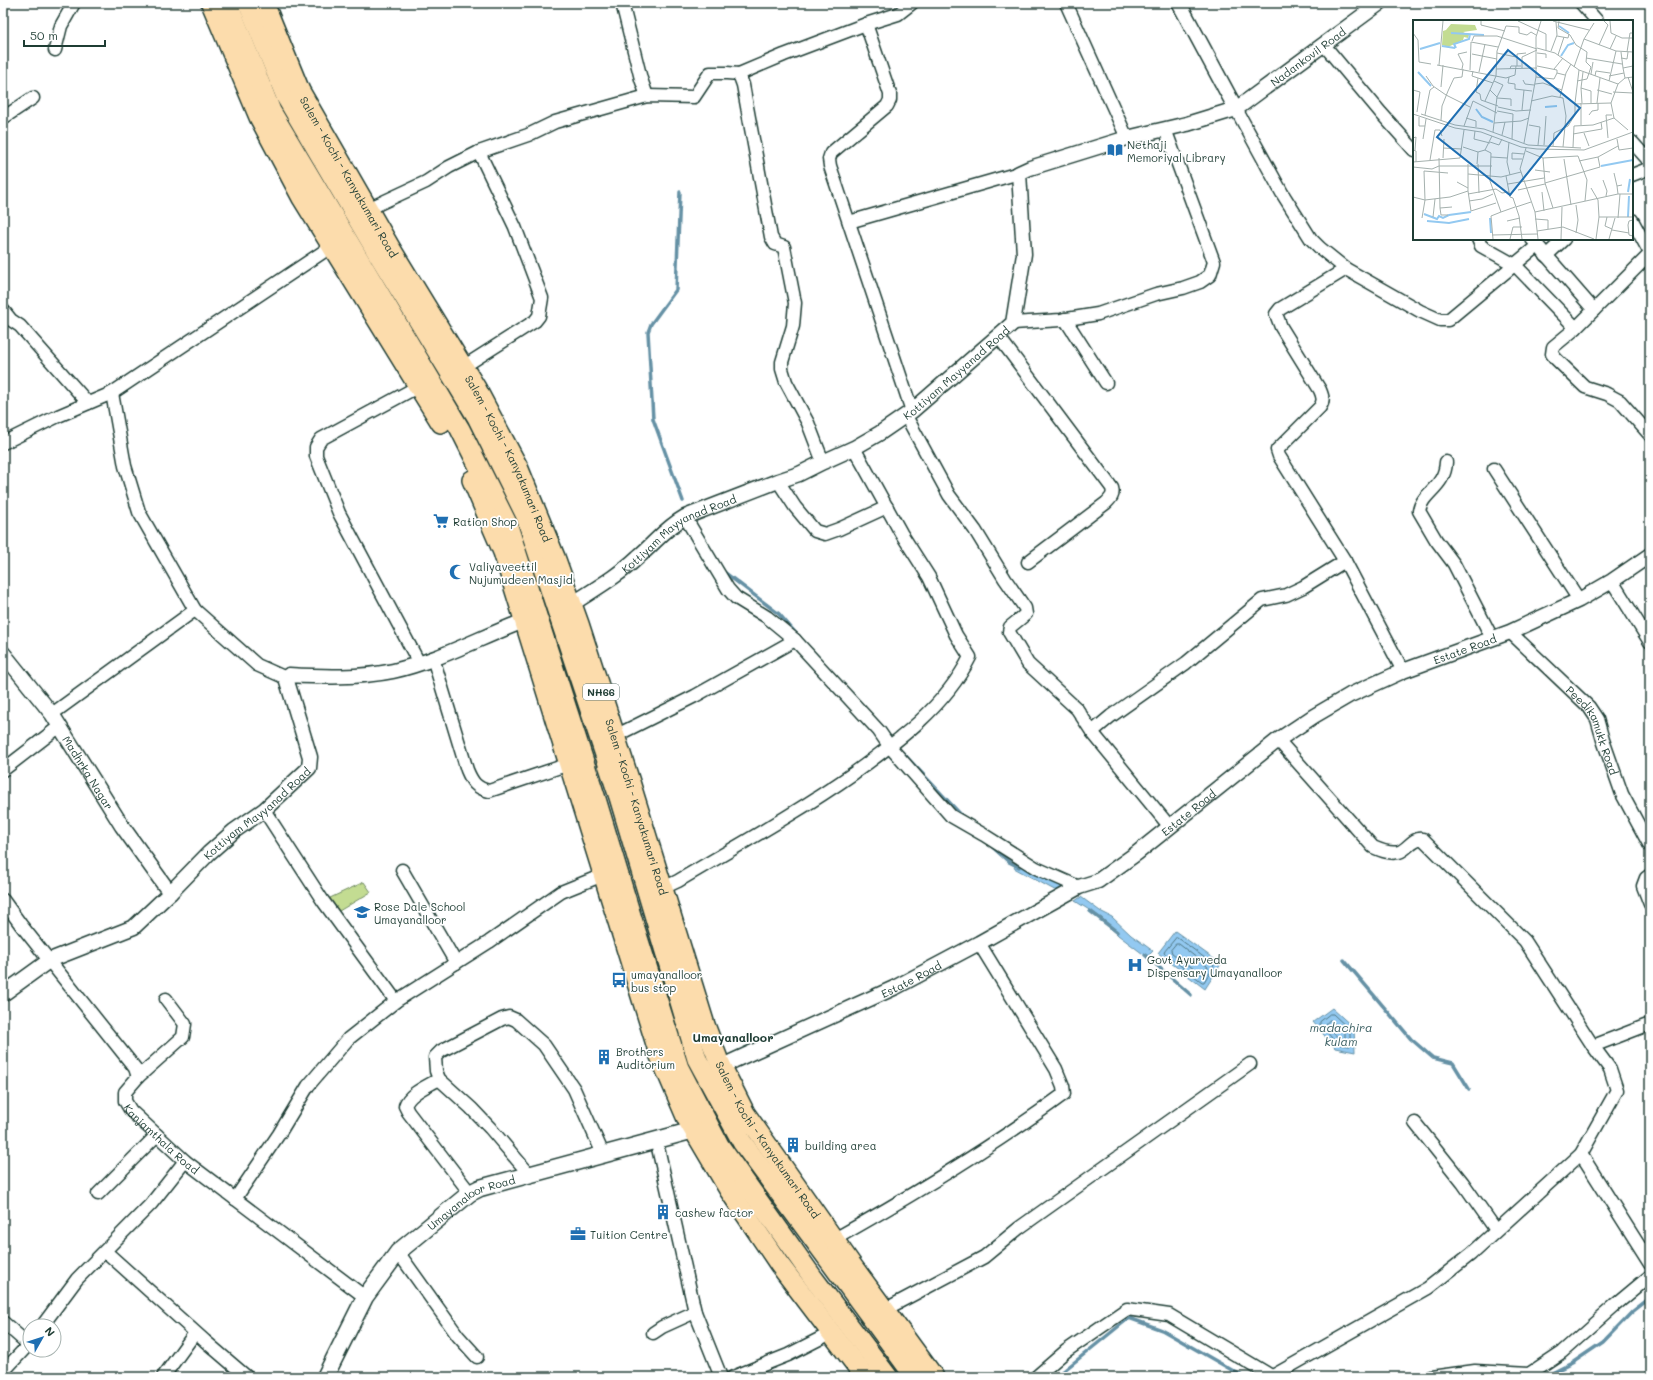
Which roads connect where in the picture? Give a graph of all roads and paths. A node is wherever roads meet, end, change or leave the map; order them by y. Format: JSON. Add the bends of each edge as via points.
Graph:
{"nodes":[{"id":1,"x":74,"y":3,"type":"edge"},
{"id":2,"x":211,"y":3,"type":"edge"},
{"id":3,"x":228,"y":3,"type":"edge"},
{"id":4,"x":248,"y":3,"type":"edge"},
{"id":5,"x":264,"y":3,"type":"edge"},
{"id":6,"x":622,"y":3,"type":"edge"},
{"id":7,"x":912,"y":3,"type":"edge"},
{"id":8,"x":1066,"y":3,"type":"edge"},
{"id":9,"x":1179,"y":3,"type":"edge"},
{"id":10,"x":1380,"y":3,"type":"edge"},
{"id":11,"x":1581,"y":3,"type":"edge"},
{"id":12,"x":1596,"y":20,"type":"edge"},
{"id":13,"x":866,"y":24,"type":"junction"},
{"id":14,"x":1324,"y":45,"type":"junction"},
{"id":15,"x":55,"y":50,"type":"dead end"},
{"id":16,"x":739,"y":74,"type":"junction"},
{"id":17,"x":647,"y":96,"type":"junction"},
{"id":18,"x":33,"y":98,"type":"dead end"},
{"id":19,"x":1236,"y":109,"type":"junction"},
{"id":20,"x":3,"y":118,"type":"edge"},
{"id":21,"x":1165,"y":129,"type":"junction"},
{"id":22,"x":1127,"y":138,"type":"junction"},
{"id":23,"x":1633,"y":143,"type":"edge"},
{"id":24,"x":1413,"y":149,"type":"edge"},
{"id":25,"x":479,"y":152,"type":"junction"},
{"id":26,"x":1650,"y":162,"type":"edge"},
{"id":27,"x":1650,"y":168,"type":"edge"},
{"id":28,"x":1019,"y":173,"type":"junction"},
{"id":29,"x":1633,"y":175,"type":"edge"},
{"id":30,"x":368,"y":209,"type":"junction"},
{"id":31,"x":849,"y":222,"type":"junction"},
{"id":32,"x":1633,"y":222,"type":"edge"},
{"id":33,"x":1478,"y":240,"type":"edge"},
{"id":34,"x":1563,"y":240,"type":"edge"},
{"id":35,"x":1535,"y":242,"type":"edge"},
{"id":36,"x":332,"y":246,"type":"junction"},
{"id":37,"x":1650,"y":254,"type":"edge"},
{"id":38,"x":1546,"y":256,"type":"junction"},
{"id":39,"x":1515,"y":265,"type":"junction"},
{"id":40,"x":1346,"y":269,"type":"junction"},
{"id":41,"x":3,"y":310,"type":"edge"},
{"id":42,"x":1594,"y":310,"type":"junction"},
{"id":43,"x":1065,"y":319,"type":"junction"},
{"id":44,"x":1013,"y":323,"type":"junction"},
{"id":45,"x":1576,"y":328,"type":"junction"},
{"id":46,"x":998,"y":336,"type":"junction"},
{"id":47,"x":463,"y":367,"type":"junction"},
{"id":48,"x":1106,"y":383,"type":"dead end"},
{"id":49,"x":419,"y":386,"type":"junction"},
{"id":50,"x":112,"y":393,"type":"junction"},
{"id":51,"x":88,"y":403,"type":"junction"},
{"id":52,"x":909,"y":414,"type":"junction"},
{"id":53,"x":1650,"y":435,"type":"edge"},
{"id":54,"x":3,"y":443,"type":"edge"},
{"id":55,"x":854,"y":448,"type":"junction"},
{"id":56,"x":823,"y":462,"type":"junction"},
{"id":57,"x":1446,"y":462,"type":"dead end"},
{"id":58,"x":1494,"y":469,"type":"dead end"},
{"id":59,"x":778,"y":481,"type":"junction"},
{"id":60,"x":887,"y":507,"type":"junction"},
{"id":61,"x":685,"y":517,"type":"junction"},
{"id":62,"x":1650,"y":555,"type":"edge"},
{"id":63,"x":1345,"y":561,"type":"junction"},
{"id":64,"x":1028,"y":562,"type":"dead end"},
{"id":65,"x":1612,"y":581,"type":"junction"},
{"id":66,"x":1579,"y":600,"type":"junction"},
{"id":67,"x":572,"y":604,"type":"junction"},
{"id":68,"x":195,"y":610,"type":"junction"},
{"id":69,"x":524,"y":621,"type":"junction"},
{"id":70,"x":1510,"y":632,"type":"junction"},
{"id":71,"x":1492,"y":638,"type":"junction"},
{"id":72,"x":795,"y":640,"type":"junction"},
{"id":73,"x":1650,"y":642,"type":"edge"},
{"id":74,"x":3,"y":653,"type":"edge"},
{"id":75,"x":433,"y":658,"type":"junction"},
{"id":76,"x":419,"y":663,"type":"junction"},
{"id":77,"x":1403,"y":671,"type":"junction"},
{"id":78,"x":286,"y":678,"type":"junction"},
{"id":79,"x":52,"y":714,"type":"junction"},
{"id":80,"x":60,"y":726,"type":"junction"},
{"id":81,"x":1092,"y":732,"type":"junction"},
{"id":82,"x":615,"y":736,"type":"junction"},
{"id":83,"x":1278,"y":740,"type":"junction"},
{"id":84,"x":890,"y":747,"type":"junction"},
{"id":85,"x":569,"y":764,"type":"junction"},
{"id":86,"x":3,"y":770,"type":"edge"},
{"id":87,"x":264,"y":810,"type":"junction"},
{"id":88,"x":1170,"y":827,"type":"junction"},
{"id":89,"x":1650,"y":846,"type":"edge"},
{"id":90,"x":402,"y":870,"type":"dead end"},
{"id":91,"x":603,"y":875,"type":"junction"},
{"id":92,"x":1650,"y":875,"type":"edge"},
{"id":93,"x":1079,"y":887,"type":"junction"},
{"id":94,"x":663,"y":888,"type":"junction"},
{"id":95,"x":170,"y":893,"type":"junction"},
{"id":96,"x":3,"y":900,"type":"edge"},
{"id":97,"x":1650,"y":904,"type":"edge"},
{"id":98,"x":979,"y":943,"type":"junction"},
{"id":99,"x":50,"y":960,"type":"junction"},
{"id":100,"x":456,"y":963,"type":"junction"},
{"id":101,"x":3,"y":994,"type":"edge"},
{"id":102,"x":166,"y":999,"type":"dead end"},
{"id":103,"x":396,"y":1001,"type":"junction"},
{"id":104,"x":1650,"y":1024,"type":"edge"},
{"id":105,"x":1593,"y":1046,"type":"junction"},
{"id":106,"x":1250,"y":1064,"type":"dead end"},
{"id":107,"x":722,"y":1066,"type":"junction"},
{"id":108,"x":138,"y":1077,"type":"junction"},
{"id":109,"x":439,"y":1079,"type":"junction"},
{"id":110,"x":1415,"y":1123,"type":"dead end"},
{"id":111,"x":694,"y":1130,"type":"junction"},
{"id":112,"x":157,"y":1135,"type":"junction"},
{"id":113,"x":656,"y":1139,"type":"junction"},
{"id":114,"x":603,"y":1154,"type":"junction"},
{"id":115,"x":1581,"y":1154,"type":"junction"},
{"id":116,"x":185,"y":1161,"type":"junction"},
{"id":117,"x":530,"y":1174,"type":"junction"},
{"id":118,"x":470,"y":1193,"type":"junction"},
{"id":119,"x":98,"y":1194,"type":"dead end"},
{"id":120,"x":235,"y":1200,"type":"junction"},
{"id":121,"x":1496,"y":1230,"type":"junction"},
{"id":122,"x":834,"y":1240,"type":"junction"},
{"id":123,"x":105,"y":1251,"type":"junction"},
{"id":124,"x":398,"y":1252,"type":"junction"},
{"id":125,"x":1650,"y":1263,"type":"edge"},
{"id":126,"x":1650,"y":1276,"type":"edge"},
{"id":127,"x":365,"y":1297,"type":"junction"},
{"id":128,"x":884,"y":1310,"type":"junction"},
{"id":129,"x":695,"y":1312,"type":"junction"},
{"id":130,"x":48,"y":1318,"type":"edge"},
{"id":131,"x":3,"y":1322,"type":"edge"},
{"id":132,"x":195,"y":1333,"type":"junction"},
{"id":133,"x":653,"y":1333,"type":"dead end"},
{"id":134,"x":831,"y":1333,"type":"junction"},
{"id":135,"x":22,"y":1338,"type":"edge"},
{"id":136,"x":22,"y":1352,"type":"edge"},
{"id":137,"x":477,"y":1357,"type":"dead end"},
{"id":138,"x":3,"y":1372,"type":"edge"},
{"id":139,"x":163,"y":1377,"type":"edge"},
{"id":140,"x":246,"y":1377,"type":"edge"},
{"id":141,"x":325,"y":1377,"type":"edge"},
{"id":142,"x":721,"y":1377,"type":"edge"},
{"id":143,"x":733,"y":1377,"type":"edge"},
{"id":144,"x":865,"y":1377,"type":"edge"},
{"id":145,"x":888,"y":1377,"type":"edge"},
{"id":146,"x":915,"y":1377,"type":"edge"},
{"id":147,"x":934,"y":1377,"type":"edge"},
{"id":148,"x":1036,"y":1377,"type":"edge"},
{"id":149,"x":1272,"y":1377,"type":"edge"},
{"id":150,"x":1431,"y":1377,"type":"edge"}],
"edges":[{"from":1,"to":15,"type":"street","via":[[61,26]]},
{"from":2,"to":36,"type":"highway","via":[[258,118]]},
{"from":3,"to":145,"type":"highway","via":[[271,112],[460,429],[507,523],[679,1068],[719,1145],[814,1279]]},
{"from":4,"to":146,"type":"highway","via":[[286,98],[477,417],[525,514],[619,797],[697,1059],[742,1142]]},
{"from":5,"to":30,"type":"highway","name":"Salem - Kochi - Kanyakumari Road","number":"NH66","via":[[300,91]]},
{"from":6,"to":17,"type":"street"},
{"from":7,"to":13,"type":"street","via":[[898,14]]},
{"from":8,"to":22,"type":"street"},
{"from":9,"to":19,"type":"street"},
{"from":10,"to":14,"type":"street","name":"Nadankovil Road"},
{"from":11,"to":12,"type":"street"},
{"from":13,"to":16,"type":"street"},
{"from":13,"to":31,"type":"street","via":[[890,100],[882,110],[831,153],[829,158]]},
{"from":14,"to":19,"type":"street","name":"Nadankovil Road"},
{"from":14,"to":24,"type":"street"},
{"from":16,"to":17,"type":"street","via":[[710,73],[694,97]]},
{"from":16,"to":56,"type":"street","via":[[771,237],[775,244],[784,246],[795,303],[793,326],[782,369],[786,382],[808,423]]},
{"from":17,"to":25,"type":"street","via":[[555,122],[528,135]]},
{"from":18,"to":20,"type":"street"},
{"from":19,"to":21,"type":"street"},
{"from":19,"to":40,"type":"street","via":[[1282,193],[1311,239],[1330,258]]},
{"from":21,"to":22,"type":"street"},
{"from":21,"to":43,"type":"street","via":[[1214,262],[1210,275],[1184,288],[1156,294],[1098,314]]},
{"from":22,"to":28,"type":"street"},
{"from":23,"to":26,"type":"street"},
{"from":25,"to":30,"type":"street","via":[[426,182]]},
{"from":25,"to":47,"type":"street","via":[[514,227],[542,298],[539,316],[535,321]]},
{"from":27,"to":29,"type":"street"},
{"from":28,"to":31,"type":"street"},
{"from":28,"to":44,"type":"street","name":"Kottiyam Mayyanad Road","via":[[1024,254]]},
{"from":30,"to":47,"type":"highway","name":"Salem - Kochi - Kanyakumari Road","number":"NH66"},
{"from":31,"to":52,"type":"street"},
{"from":32,"to":37,"type":"street"},
{"from":33,"to":39,"type":"street","via":[[1481,246]]},
{"from":34,"to":38,"type":"street"},
{"from":35,"to":38,"type":"street"},
{"from":35,"to":39,"type":"street"},
{"from":36,"to":49,"type":"highway"},
{"from":36,"to":50,"type":"street"},
{"from":37,"to":42,"type":"street"},
{"from":38,"to":42,"type":"street"},
{"from":39,"to":40,"type":"street","via":[[1448,320],[1440,320],[1420,311]]},
{"from":39,"to":45,"type":"street"},
{"from":40,"to":63,"type":"street","via":[[1276,314],[1281,327],[1323,396],[1320,407],[1280,446],[1279,456]]},
{"from":41,"to":51,"type":"street"},
{"from":42,"to":45,"type":"street"},
{"from":43,"to":44,"type":"street"},
{"from":43,"to":48,"type":"street"},
{"from":44,"to":46,"type":"street","name":"Kottiyam Mayyanad Road"},
{"from":45,"to":53,"type":"street","via":[[1553,347],[1552,354],[1585,387],[1620,401]]},
{"from":46,"to":52,"type":"street","name":"Kottiyam Mayyanad Road"},
{"from":46,"to":64,"type":"street","via":[[1112,488],[1113,493],[1106,503]]},
{"from":47,"to":67,"type":"highway","name":"Salem - Kochi - Kanyakumari Road","number":"NH66","via":[[518,467],[556,557]]},
{"from":49,"to":69,"type":"highway","via":[[463,458],[503,552]]},
{"from":49,"to":76,"type":"street","via":[[321,439],[316,447],[316,456],[339,513]]},
{"from":50,"to":51,"type":"street"},
{"from":50,"to":68,"type":"street","via":[[125,466],[138,512]]},
{"from":51,"to":54,"type":"street"},
{"from":52,"to":55,"type":"street","name":"Kottiyam Mayyanad Road"},
{"from":52,"to":81,"type":"street","via":[[949,495],[975,530],[1025,608],[1026,614],[1010,627],[1012,638],[1028,664],[1077,709]]},
{"from":55,"to":56,"type":"street","name":"Kottiyam Mayyanad Road"},
{"from":55,"to":60,"type":"street"},
{"from":56,"to":59,"type":"street","name":"Kottiyam Mayyanad Road"},
{"from":57,"to":71,"type":"street","via":[[1446,473],[1420,504],[1419,511],[1454,564]]},
{"from":58,"to":66,"type":"street"},
{"from":59,"to":60,"type":"street","via":[[814,531],[825,534]]},
{"from":59,"to":61,"type":"street","name":"Kottiyam Mayyanad Road"},
{"from":60,"to":84,"type":"street","via":[[900,533],[929,577],[956,635],[970,657],[942,699]]},
{"from":61,"to":67,"type":"street","name":"Kottiyam Mayyanad Road","via":[[672,524],[639,557],[612,579]]},
{"from":61,"to":72,"type":"street","via":[[736,598],[767,617]]},
{"from":62,"to":65,"type":"street","name":"Estate Road"},
{"from":63,"to":77,"type":"street"},
{"from":63,"to":81,"type":"street","via":[[1304,588],[1262,600],[1186,663]]},
{"from":65,"to":66,"type":"street","name":"Estate Road"},
{"from":65,"to":73,"type":"street"},
{"from":66,"to":70,"type":"street","name":"Estate Road"},
{"from":67,"to":82,"type":"highway","name":"Salem - Kochi - Kanyakumari Road","number":"NH66"},
{"from":68,"to":78,"type":"street","via":[[257,665]]},
{"from":68,"to":79,"type":"street"},
{"from":69,"to":75,"type":"street"},
{"from":69,"to":85,"type":"highway"},
{"from":70,"to":71,"type":"street","name":"Estate Road"},
{"from":70,"to":89,"type":"street","name":"Peedikamukk Road","via":[[1589,707],[1597,719],[1622,794]]},
{"from":71,"to":77,"type":"street","name":"Estate Road"},
{"from":72,"to":82,"type":"street","via":[[695,696]]},
{"from":72,"to":84,"type":"street","via":[[879,731]]},
{"from":74,"to":79,"type":"street","name":"Madhrka Nagar"},
{"from":75,"to":76,"type":"street"},
{"from":75,"to":85,"type":"street","via":[[474,785],[489,791]]},
{"from":76,"to":78,"type":"street","via":[[393,671],[352,676],[289,675]]},
{"from":77,"to":83,"type":"street","name":"Estate Road","via":[[1350,695]]},
{"from":78,"to":87,"type":"street","name":"Kottiyam Mayyanad Road","via":[[310,757],[309,768]]},
{"from":79,"to":80,"type":"street","name":"Madhrka Nagar"},
{"from":80,"to":86,"type":"street"},
{"from":80,"to":95,"type":"street","name":"Madhrka Nagar","via":[[122,826]]},
{"from":81,"to":88,"type":"street"},
{"from":82,"to":94,"type":"highway","name":"Salem - Kochi - Kanyakumari Road","number":"NH66"},
{"from":83,"to":88,"type":"street","name":"Estate Road"},
{"from":83,"to":105,"type":"street","via":[[1374,847],[1390,853],[1400,851],[1415,840],[1423,839],[1525,941]]},
{"from":84,"to":93,"type":"street","via":[[951,816],[1030,865]]},
{"from":84,"to":94,"type":"street","via":[[817,798]]},
{"from":85,"to":91,"type":"highway"},
{"from":87,"to":95,"type":"street","name":"Kottiyam Mayyanad Road","via":[[209,853]]},
{"from":87,"to":103,"type":"street","via":[[323,901]]},
{"from":88,"to":93,"type":"street","name":"Estate Road","via":[[1098,881]]},
{"from":90,"to":100,"type":"street"},
{"from":91,"to":100,"type":"street","via":[[561,892]]},
{"from":91,"to":111,"type":"highway","via":[[659,1054]]},
{"from":92,"to":97,"type":"street","via":[[1643,886]]},
{"from":93,"to":98,"type":"street","name":"Estate Road"},
{"from":94,"to":107,"type":"highway","name":"Salem - Kochi - Kanyakumari Road","number":"NH66","via":[[705,1025]]},
{"from":95,"to":99,"type":"street","name":"Kottiyam Mayyanad Road","via":[[134,927]]},
{"from":96,"to":99,"type":"street"},
{"from":98,"to":107,"type":"street","name":"Estate Road","via":[[896,987]]},
{"from":98,"to":122,"type":"street","via":[[1056,1069],[1064,1094],[956,1168]]},
{"from":99,"to":101,"type":"street","name":"Kottiyam Mayyanad Road"},
{"from":99,"to":108,"type":"street","via":[[131,1061]]},
{"from":100,"to":103,"type":"street"},
{"from":102,"to":108,"type":"street","name":"Kanjamthala Road","via":[[185,1024],[183,1037]]},
{"from":103,"to":120,"type":"street","via":[[348,1039],[308,1086]]},
{"from":104,"to":105,"type":"street"},
{"from":105,"to":115,"type":"street","via":[[1610,1069],[1617,1090]]},
{"from":106,"to":128,"type":"street","via":[[1019,1228],[984,1257]]},
{"from":107,"to":122,"type":"highway","name":"Salem - Kochi - Kanyakumari Road","number":"NH66","via":[[745,1113]]},
{"from":108,"to":112,"type":"street","name":"Kanjamthala Road","via":[[125,1092],[125,1102]]},
{"from":109,"to":114,"type":"street","via":[[435,1057],[441,1051],[502,1019],[516,1020],[544,1045],[574,1089]]},
{"from":109,"to":117,"type":"street","via":[[471,1108]]},
{"from":109,"to":118,"type":"street","via":[[413,1095],[405,1106]]},
{"from":110,"to":121,"type":"street","via":[[1463,1183]]},
{"from":111,"to":113,"type":"main road","name":"Umayanaloor Road"},
{"from":111,"to":134,"type":"highway","via":[[729,1190]]},
{"from":112,"to":116,"type":"street","name":"Kanjamthala Road"},
{"from":112,"to":119,"type":"street"},
{"from":113,"to":114,"type":"main road","name":"Umayanaloor Road"},
{"from":113,"to":129,"type":"street"},
{"from":114,"to":117,"type":"main road","name":"Umayanaloor Road"},
{"from":115,"to":121,"type":"street"},
{"from":115,"to":125,"type":"street"},
{"from":116,"to":120,"type":"street","name":"Kanjamthala Road"},
{"from":116,"to":123,"type":"street","via":[[151,1204]]},
{"from":117,"to":118,"type":"main road","name":"Umayanaloor Road"},
{"from":118,"to":124,"type":"main road","name":"Umayanaloor Road"},
{"from":120,"to":127,"type":"street","name":"Kanjamthala Road"},
{"from":121,"to":149,"type":"street","via":[[1471,1254],[1428,1288]]},
{"from":122,"to":128,"type":"highway","name":"Salem - Kochi - Kanyakumari Road","number":"NH66"},
{"from":123,"to":130,"type":"street","via":[[77,1279]]},
{"from":123,"to":132,"type":"street"},
{"from":124,"to":127,"type":"main road","name":"Umayanaloor Road"},
{"from":124,"to":137,"type":"street","via":[[458,1336]]},
{"from":126,"to":150,"type":"street","via":[[1562,1352],[1529,1374],[1475,1371]]},
{"from":127,"to":141,"type":"main road","name":"Umayanaloor Road"},
{"from":128,"to":147,"type":"highway","name":"Salem - Kochi - Kanyakumari Road","number":"NH66"},
{"from":129,"to":133,"type":"street"},
{"from":129,"to":142,"type":"street"},
{"from":131,"to":135,"type":"street"},
{"from":132,"to":139,"type":"street"},
{"from":132,"to":140,"type":"street"},
{"from":134,"to":143,"type":"street","via":[[788,1355]]},
{"from":134,"to":144,"type":"highway"},
{"from":136,"to":138,"type":"street"},
{"from":148,"to":149,"type":"street","via":[[1066,1351],[1127,1309],[1169,1315]]}]}
